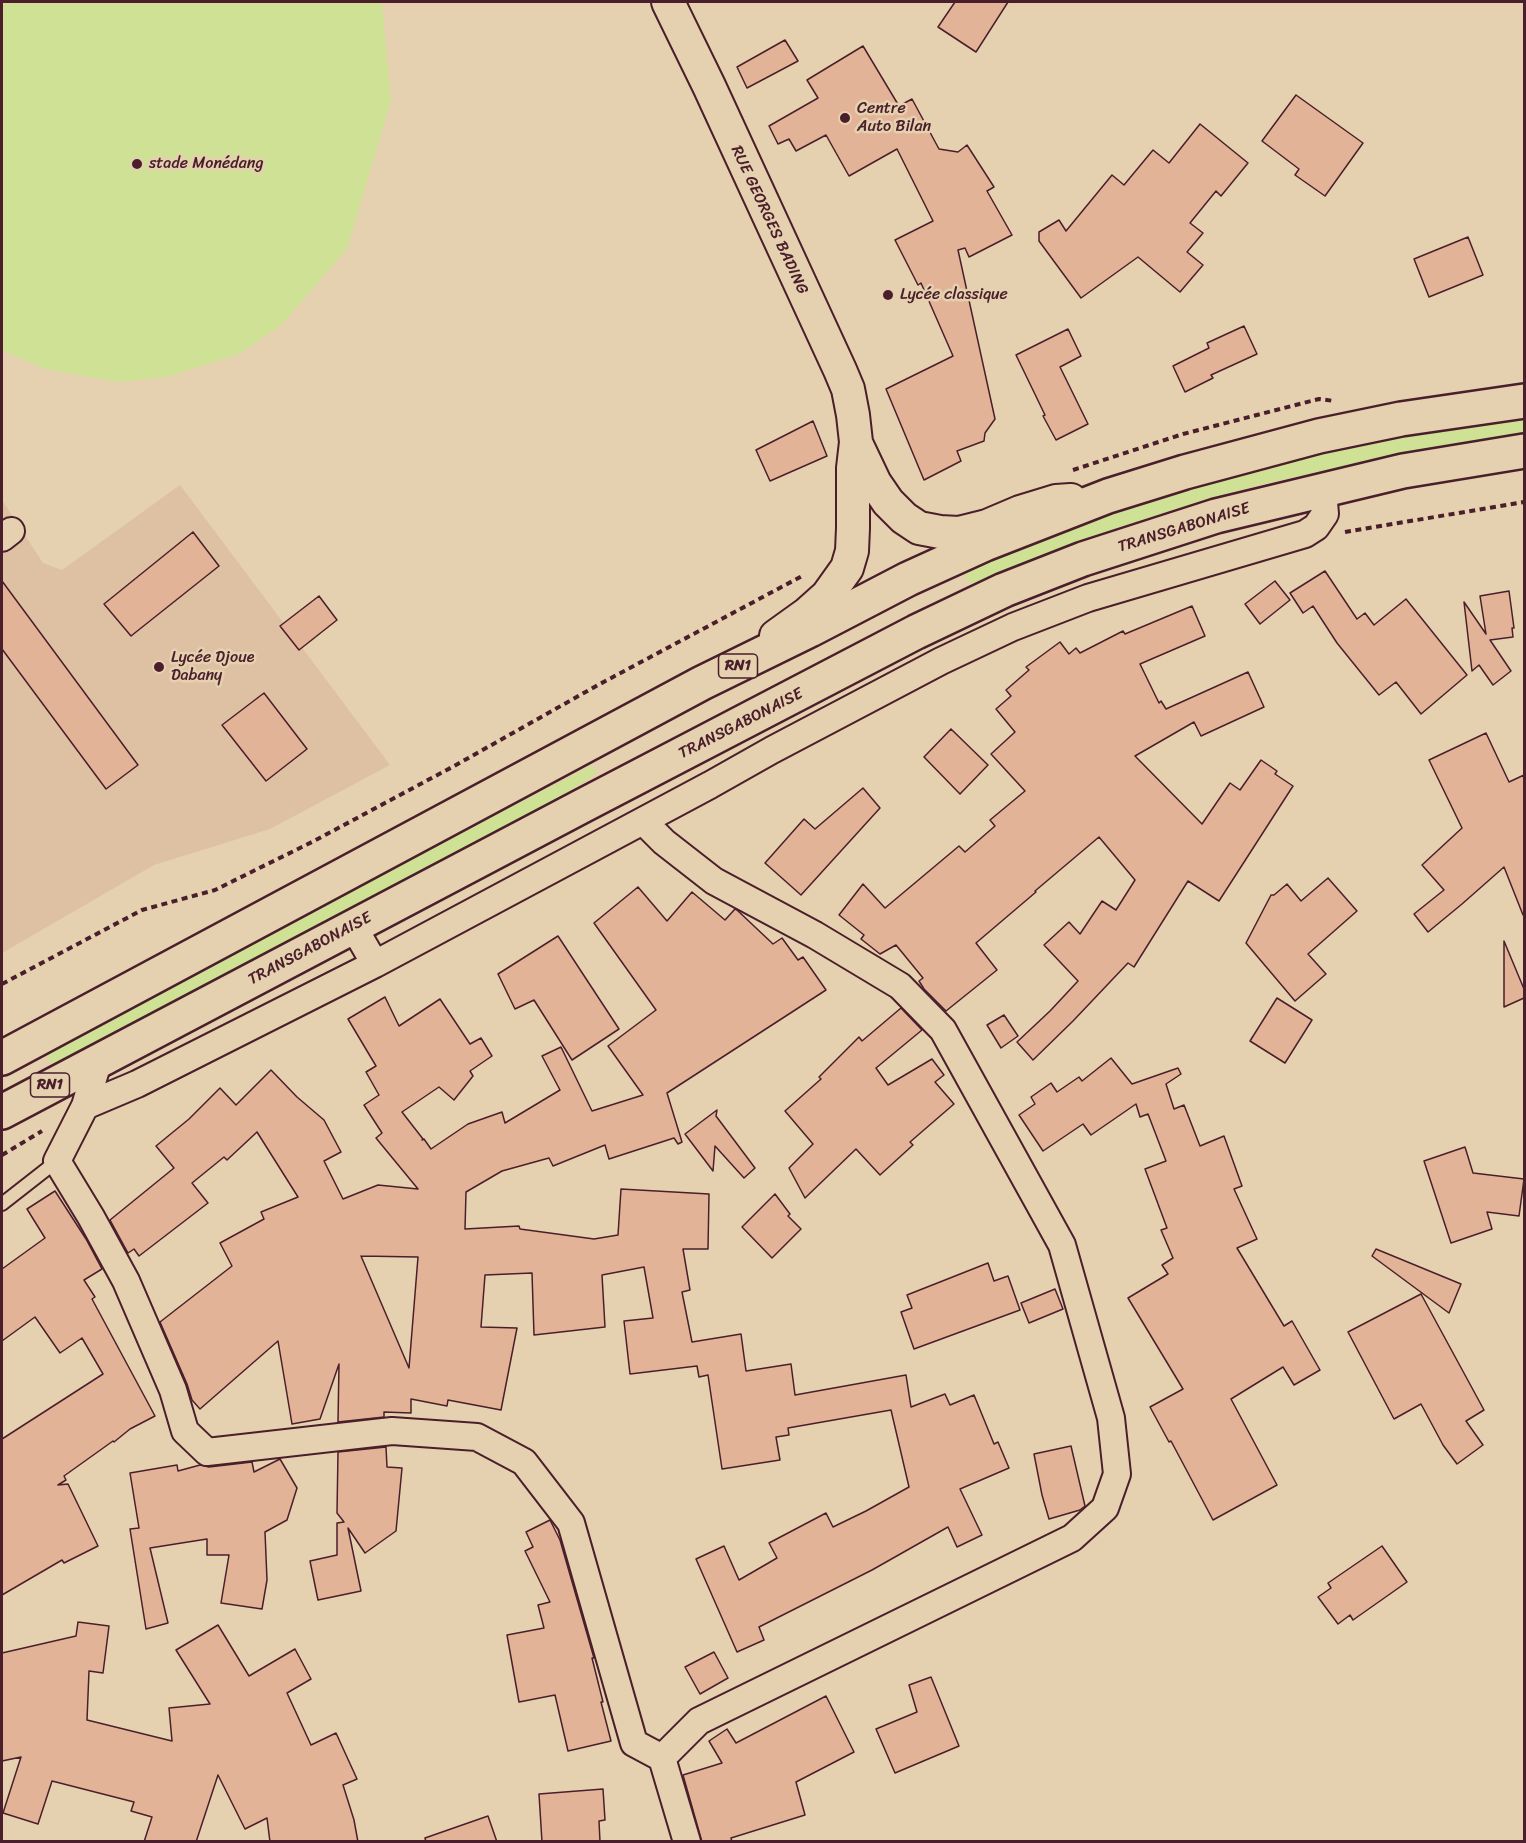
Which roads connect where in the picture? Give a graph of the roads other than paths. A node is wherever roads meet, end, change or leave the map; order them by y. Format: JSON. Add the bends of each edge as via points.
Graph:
{"nodes":[{"id":1,"x":668,"y":2,"type":"edge"},
{"id":2,"x":1524,"y":401,"type":"edge"},
{"id":3,"x":856,"y":442,"type":"junction"},
{"id":4,"x":1524,"y":451,"type":"edge"},
{"id":5,"x":1323,"y":490,"type":"junction"},
{"id":6,"x":1107,"y":496,"type":"junction"},
{"id":7,"x":702,"y":683,"type":"junction"},
{"id":8,"x":643,"y":821,"type":"junction"},
{"id":9,"x":353,"y":926,"type":"junction"},
{"id":10,"x":375,"y":963,"type":"junction"},
{"id":11,"x":2,"y":1058,"type":"edge"},
{"id":12,"x":99,"y":1059,"type":"junction"},
{"id":13,"x":85,"y":1106,"type":"junction"},
{"id":14,"x":2,"y":1112,"type":"edge"},
{"id":15,"x":57,"y":1161,"type":"junction"},
{"id":16,"x":2,"y":1204,"type":"edge"},
{"id":17,"x":662,"y":1758,"type":"junction"},
{"id":18,"x":687,"y":1842,"type":"edge"}],
"edges":[{"from":1,"to":3,"type":"street","name":"RUE GEORGES BADING","via":[[840,370],[848,389]]},
{"from":2,"to":6,"type":"highway","number":"RN1","via":[[1319,436]]},
{"from":3,"to":6,"type":"street","via":[[888,502],[919,528],[959,532],[1056,501]]},
{"from":3,"to":7,"type":"street","via":[[852,551],[841,579],[808,613]]},
{"from":4,"to":5,"type":"highway","name":"TRANSGABONAISE","number":"RN1","via":[[1404,471]]},
{"from":5,"to":8,"type":"street","via":[[1325,514],[1305,534],[1088,598],[1013,627],[838,714]]},
{"from":5,"to":9,"type":"highway","name":"TRANSGABONAISE","number":"RN1","via":[[1216,516],[1083,559],[1004,590],[916,632]]},
{"from":6,"to":7,"type":"highway","number":"RN1","via":[[985,543]]},
{"from":7,"to":11,"type":"highway","number":"RN1"},
{"from":8,"to":10,"type":"street"},
{"from":8,"to":17,"type":"street","via":[[714,881],[815,934],[900,986],[943,1030],[1062,1245],[1111,1418],[1117,1474],[1105,1508],[1072,1538],[699,1721]]},
{"from":9,"to":10,"type":"street"},
{"from":9,"to":12,"type":"highway","name":"TRANSGABONAISE","number":"RN1"},
{"from":10,"to":13,"type":"street","via":[[137,1084]]},
{"from":12,"to":13,"type":"street"},
{"from":12,"to":14,"type":"highway","name":"TRANSGABONAISE","number":"RN1"},
{"from":13,"to":15,"type":"street"},
{"from":15,"to":16,"type":"lane"},
{"from":15,"to":17,"type":"street","via":[[126,1281],[185,1431],[207,1452],[392,1431],[477,1437],[524,1462],[571,1523],[634,1743]]},
{"from":17,"to":18,"type":"street"}]}
